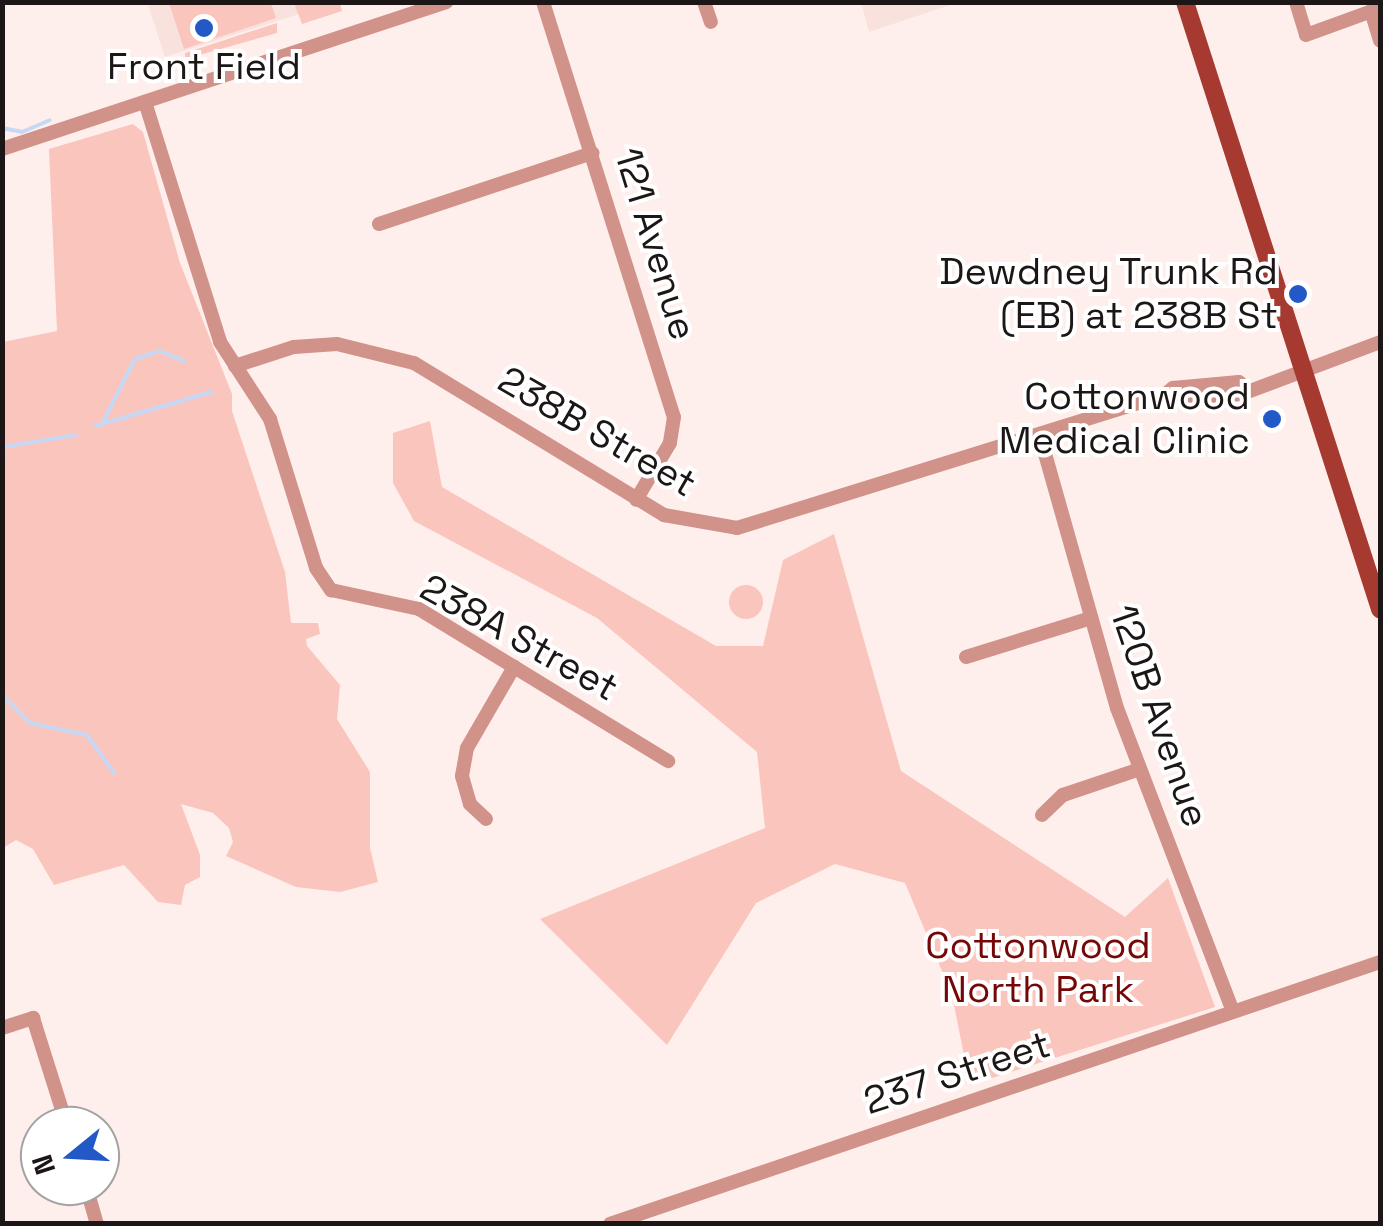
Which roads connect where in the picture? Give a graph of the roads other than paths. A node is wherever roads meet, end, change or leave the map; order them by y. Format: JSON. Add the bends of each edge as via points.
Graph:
{"nodes":[{"id":1,"x":446,"y":2,"type":"edge"},
{"id":2,"x":544,"y":2,"type":"edge"},
{"id":3,"x":704,"y":2,"type":"edge"},
{"id":4,"x":1184,"y":2,"type":"edge"},
{"id":5,"x":1296,"y":2,"type":"edge"},
{"id":6,"x":1376,"y":10,"type":"edge"},
{"id":7,"x":711,"y":22,"type":"dead end"},
{"id":8,"x":1380,"y":41,"type":"edge"},
{"id":9,"x":146,"y":102,"type":"junction"},
{"id":10,"x":2,"y":149,"type":"edge"},
{"id":11,"x":592,"y":153,"type":"junction"},
{"id":12,"x":379,"y":224,"type":"dead end"},
{"id":13,"x":1380,"y":342,"type":"edge"},
{"id":14,"x":235,"y":366,"type":"junction"},
{"id":15,"x":1303,"y":369,"type":"junction"},
{"id":16,"x":1040,"y":436,"type":"junction"},
{"id":17,"x":636,"y":500,"type":"junction"},
{"id":18,"x":1380,"y":609,"type":"edge"},
{"id":19,"x":1091,"y":618,"type":"junction"},
{"id":20,"x":966,"y":657,"type":"dead end"},
{"id":21,"x":514,"y":667,"type":"junction"},
{"id":22,"x":668,"y":762,"type":"dead end"},
{"id":23,"x":1140,"y":769,"type":"junction"},
{"id":24,"x":1042,"y":815,"type":"dead end"},
{"id":25,"x":486,"y":820,"type":"dead end"},
{"id":26,"x":1380,"y":962,"type":"edge"},
{"id":27,"x":1232,"y":1012,"type":"junction"},
{"id":28,"x":2,"y":1028,"type":"edge"},
{"id":29,"x":61,"y":1106,"type":"edge"},
{"id":30,"x":610,"y":1224,"type":"edge"}],
"edges":[{"from":1,"to":9,"type":"street"},
{"from":2,"to":11,"type":"street","name":"121 Avenue"},
{"from":3,"to":7,"type":"street"},
{"from":4,"to":15,"type":"main road"},
{"from":5,"to":6,"type":"street","via":[[1306,35]]},
{"from":6,"to":8,"type":"street"},
{"from":9,"to":10,"type":"street"},
{"from":9,"to":14,"type":"street","via":[[220,342]]},
{"from":11,"to":12,"type":"street"},
{"from":11,"to":17,"type":"street","name":"121 Avenue","via":[[674,417],[670,443]]},
{"from":13,"to":15,"type":"street","name":"238B Street"},
{"from":14,"to":17,"type":"street","name":"238B Street","via":[[294,347],[338,344],[414,363]]},
{"from":14,"to":21,"type":"street","name":"238A Street","via":[[270,419],[316,568],[331,590],[419,609]]},
{"from":15,"to":16,"type":"street","name":"238B Street","via":[[1224,397],[1161,398]]},
{"from":15,"to":18,"type":"main road"},
{"from":16,"to":17,"type":"street","name":"238B Street","via":[[758,526],[688,523]]},
{"from":16,"to":19,"type":"street","name":"120B Avenue"},
{"from":19,"to":20,"type":"street"},
{"from":19,"to":23,"type":"street","name":"120B Avenue"},
{"from":21,"to":22,"type":"street","name":"238A Street"},
{"from":21,"to":25,"type":"street","via":[[467,748],[462,776],[470,804]]},
{"from":23,"to":24,"type":"street","via":[[1063,795]]},
{"from":23,"to":27,"type":"street","name":"120B Avenue"},
{"from":26,"to":27,"type":"street","name":"237 Street"},
{"from":27,"to":30,"type":"street","name":"237 Street"},
{"from":28,"to":29,"type":"street","via":[[33,1018]]}]}
